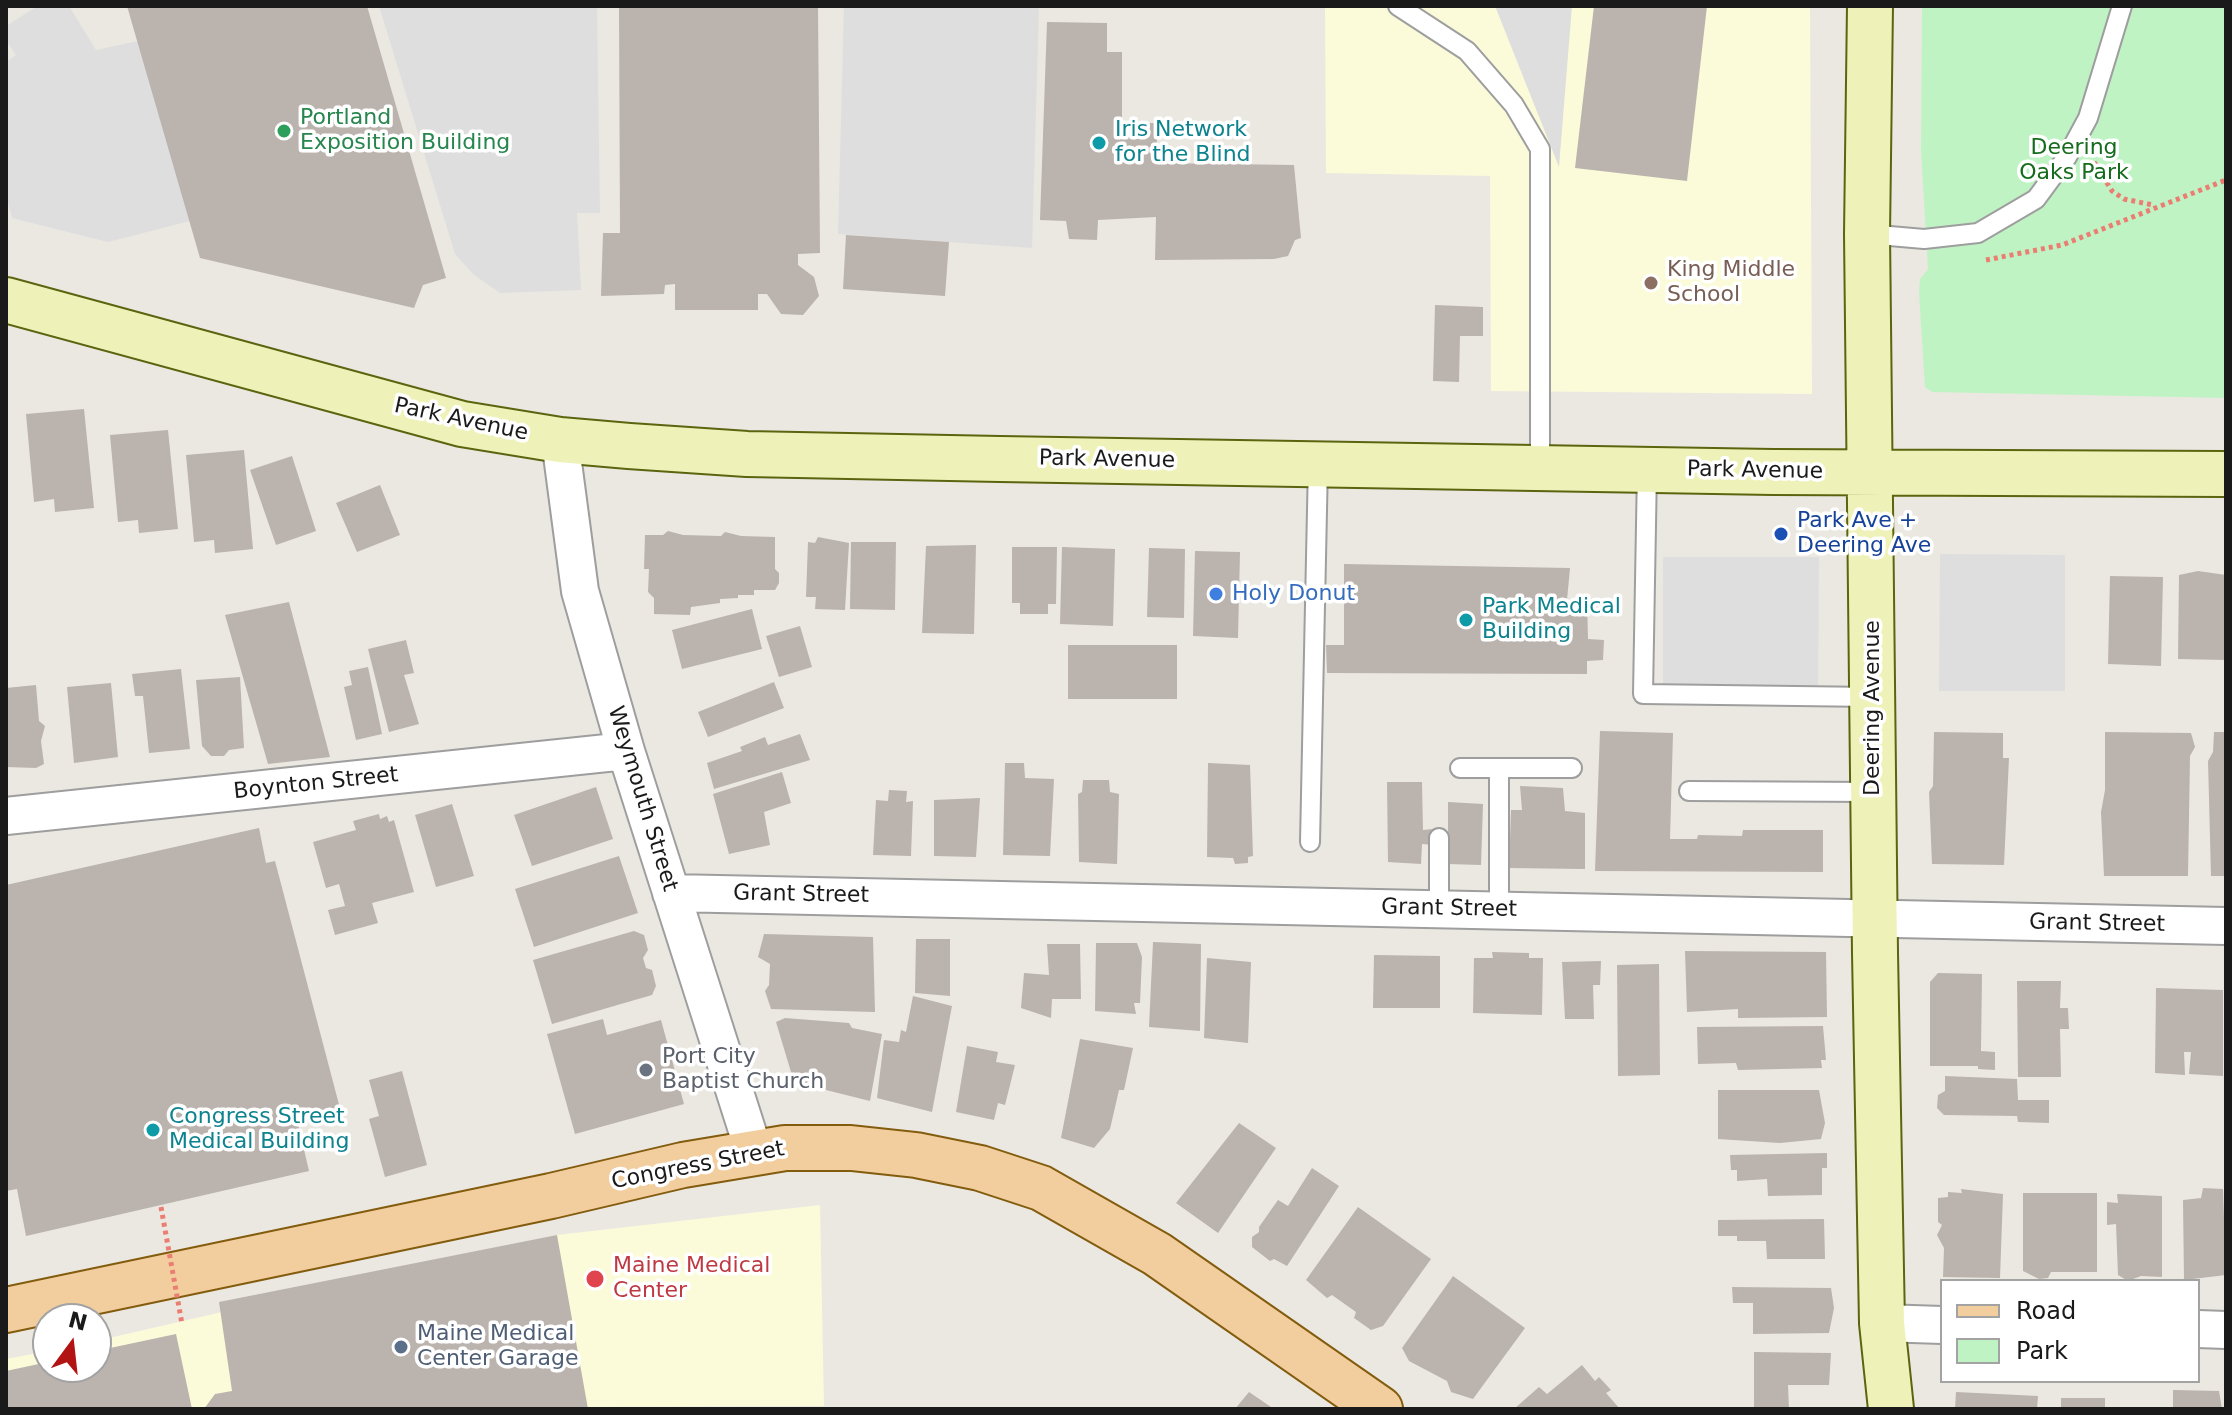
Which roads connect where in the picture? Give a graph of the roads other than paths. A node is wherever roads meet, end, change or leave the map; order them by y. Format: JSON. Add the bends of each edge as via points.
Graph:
{"nodes":[{"id":1,"x":1398,"y":6,"type":"edge"},
{"id":2,"x":1870,"y":6,"type":"edge"},
{"id":3,"x":2122,"y":6,"type":"edge"},
{"id":4,"x":1867,"y":234,"type":"junction"},
{"id":5,"x":6,"y":300,"type":"edge"},
{"id":6,"x":560,"y":440,"type":"junction"},
{"id":7,"x":1318,"y":463,"type":"junction"},
{"id":8,"x":1540,"y":467,"type":"junction"},
{"id":9,"x":1647,"y":469,"type":"junction"},
{"id":10,"x":1871,"y":473,"type":"junction"},
{"id":11,"x":2226,"y":474,"type":"edge"},
{"id":12,"x":1873,"y":697,"type":"junction"},
{"id":13,"x":626,"y":751,"type":"junction"},
{"id":14,"x":1460,"y":768,"type":"dead end"},
{"id":15,"x":1499,"y":768,"type":"junction"},
{"id":16,"x":1572,"y":768,"type":"dead end"},
{"id":17,"x":1689,"y":791,"type":"dead end"},
{"id":18,"x":1874,"y":792,"type":"junction"},
{"id":19,"x":6,"y":816,"type":"edge"},
{"id":20,"x":1439,"y":838,"type":"dead end"},
{"id":21,"x":1310,"y":842,"type":"dead end"},
{"id":22,"x":671,"y":893,"type":"junction"},
{"id":23,"x":1439,"y":909,"type":"junction"},
{"id":24,"x":1499,"y":910,"type":"junction"},
{"id":25,"x":1874,"y":920,"type":"junction"},
{"id":26,"x":2226,"y":926,"type":"edge"},
{"id":27,"x":754,"y":1152,"type":"junction"},
{"id":28,"x":6,"y":1310,"type":"edge"},
{"id":29,"x":1882,"y":1323,"type":"junction"},
{"id":30,"x":1940,"y":1325,"type":"edge"},
{"id":31,"x":2200,"y":1329,"type":"edge"},
{"id":32,"x":2226,"y":1330,"type":"edge"},
{"id":33,"x":1380,"y":1409,"type":"edge"},
{"id":34,"x":1891,"y":1409,"type":"edge"}],
"edges":[{"from":1,"to":8,"type":"lane","via":[[1467,51],[1514,105],[1540,149]]},
{"from":2,"to":4,"type":"main road","name":"Deering Avenue"},
{"from":3,"to":4,"type":"lane","via":[[2088,118],[2067,157],[2027,207],[1978,233],[1924,239]]},
{"from":4,"to":10,"type":"main road","name":"Deering Avenue"},
{"from":5,"to":6,"type":"main road","name":"Park Avenue","via":[[392,407]]},
{"from":6,"to":7,"type":"main road","name":"Park Avenue","via":[[747,454]]},
{"from":6,"to":13,"type":"street","name":"Weymouth Street","via":[[580,591]]},
{"from":7,"to":8,"type":"main road","name":"Park Avenue"},
{"from":7,"to":21,"type":"lane"},
{"from":8,"to":9,"type":"main road","name":"Park Avenue"},
{"from":9,"to":10,"type":"main road","name":"Park Avenue"},
{"from":9,"to":12,"type":"lane","via":[[1643,694]]},
{"from":10,"to":11,"type":"main road","name":"Park Avenue"},
{"from":10,"to":12,"type":"main road","name":"Deering Avenue"},
{"from":12,"to":18,"type":"main road","name":"Deering Avenue"},
{"from":13,"to":19,"type":"street","name":"Boynton Street"},
{"from":13,"to":22,"type":"street","name":"Weymouth Street"},
{"from":14,"to":15,"type":"lane"},
{"from":15,"to":16,"type":"lane"},
{"from":15,"to":24,"type":"lane"},
{"from":17,"to":18,"type":"lane"},
{"from":18,"to":25,"type":"main road","name":"Deering Avenue"},
{"from":20,"to":23,"type":"lane"},
{"from":22,"to":23,"type":"street","name":"Grant Street"},
{"from":22,"to":27,"type":"street","name":"Weymouth Street"},
{"from":23,"to":24,"type":"street","name":"Grant Street"},
{"from":24,"to":25,"type":"street","name":"Grant Street"},
{"from":25,"to":26,"type":"street","name":"Grant Street"},
{"from":25,"to":29,"type":"main road","name":"Deering Avenue"},
{"from":27,"to":28,"type":"main road","name":"Congress Street"},
{"from":27,"to":33,"type":"main road","name":"Congress Street","via":[[851,1148],[916,1155],[1041,1188],[1157,1254]]},
{"from":29,"to":30,"type":"street"},
{"from":29,"to":34,"type":"main road","name":"Deering Avenue"},
{"from":31,"to":32,"type":"street"}]}
